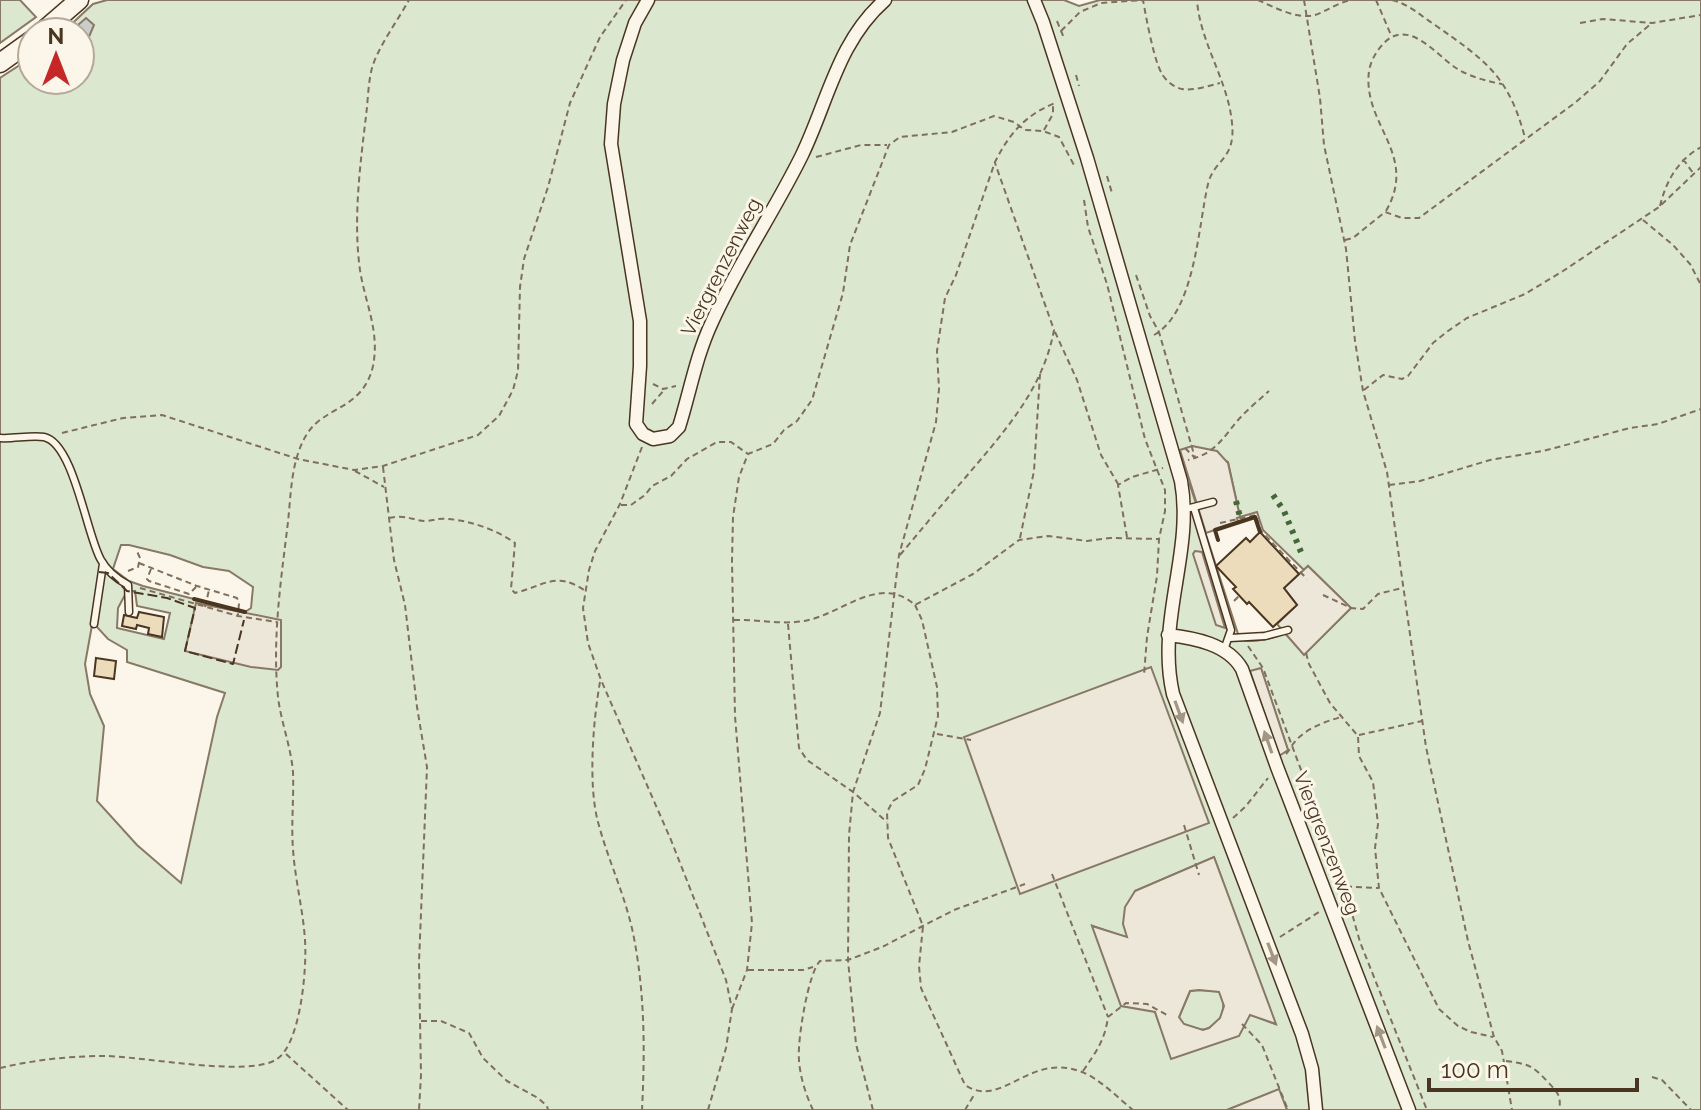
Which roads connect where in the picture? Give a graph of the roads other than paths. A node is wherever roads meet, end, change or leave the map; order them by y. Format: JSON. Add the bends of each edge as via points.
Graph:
{"nodes":[{"id":1,"x":79,"y":0,"type":"edge"},
{"id":2,"x":648,"y":0,"type":"edge"},
{"id":3,"x":885,"y":0,"type":"edge"},
{"id":4,"x":1034,"y":0,"type":"edge"},
{"id":5,"x":60,"y":16,"type":"edge"},
{"id":6,"x":0,"y":438,"type":"edge"},
{"id":7,"x":1213,"y":502,"type":"dead end"},
{"id":8,"x":1189,"y":508,"type":"junction"},
{"id":9,"x":103,"y":564,"type":"junction"},
{"id":10,"x":129,"y":612,"type":"dead end"},
{"id":11,"x":94,"y":624,"type":"dead end"},
{"id":12,"x":1288,"y":630,"type":"dead end"},
{"id":13,"x":1168,"y":635,"type":"junction"},
{"id":14,"x":1230,"y":638,"type":"junction"},
{"id":15,"x":1224,"y":651,"type":"junction"},
{"id":16,"x":1316,"y":1110,"type":"edge"},
{"id":17,"x":1409,"y":1110,"type":"edge"}],
"edges":[{"from":1,"to":5,"type":"main road"},
{"from":2,"to":3,"type":"street","name":"Viergrenzenweg","via":[[629,38],[611,126],[640,321],[635,420],[646,436],[662,439],[679,427],[696,362],[722,300],[803,153],[841,57]]},
{"from":4,"to":8,"type":"street"},
{"from":6,"to":9,"type":"lane","via":[[45,437],[55,445],[69,468]]},
{"from":7,"to":8,"type":"lane"},
{"from":8,"to":13,"type":"street"},
{"from":8,"to":14,"type":"lane"},
{"from":9,"to":10,"type":"lane","via":[[128,585]]},
{"from":9,"to":11,"type":"lane"},
{"from":12,"to":14,"type":"lane"},
{"from":13,"to":15,"type":"street"},
{"from":13,"to":16,"type":"street","one_way":true,"via":[[1175,703],[1309,1055]]},
{"from":14,"to":15,"type":"lane"},
{"from":17,"to":15,"type":"street","name":"Viergrenzenweg","one_way":true,"via":[[1242,669]]}]}
